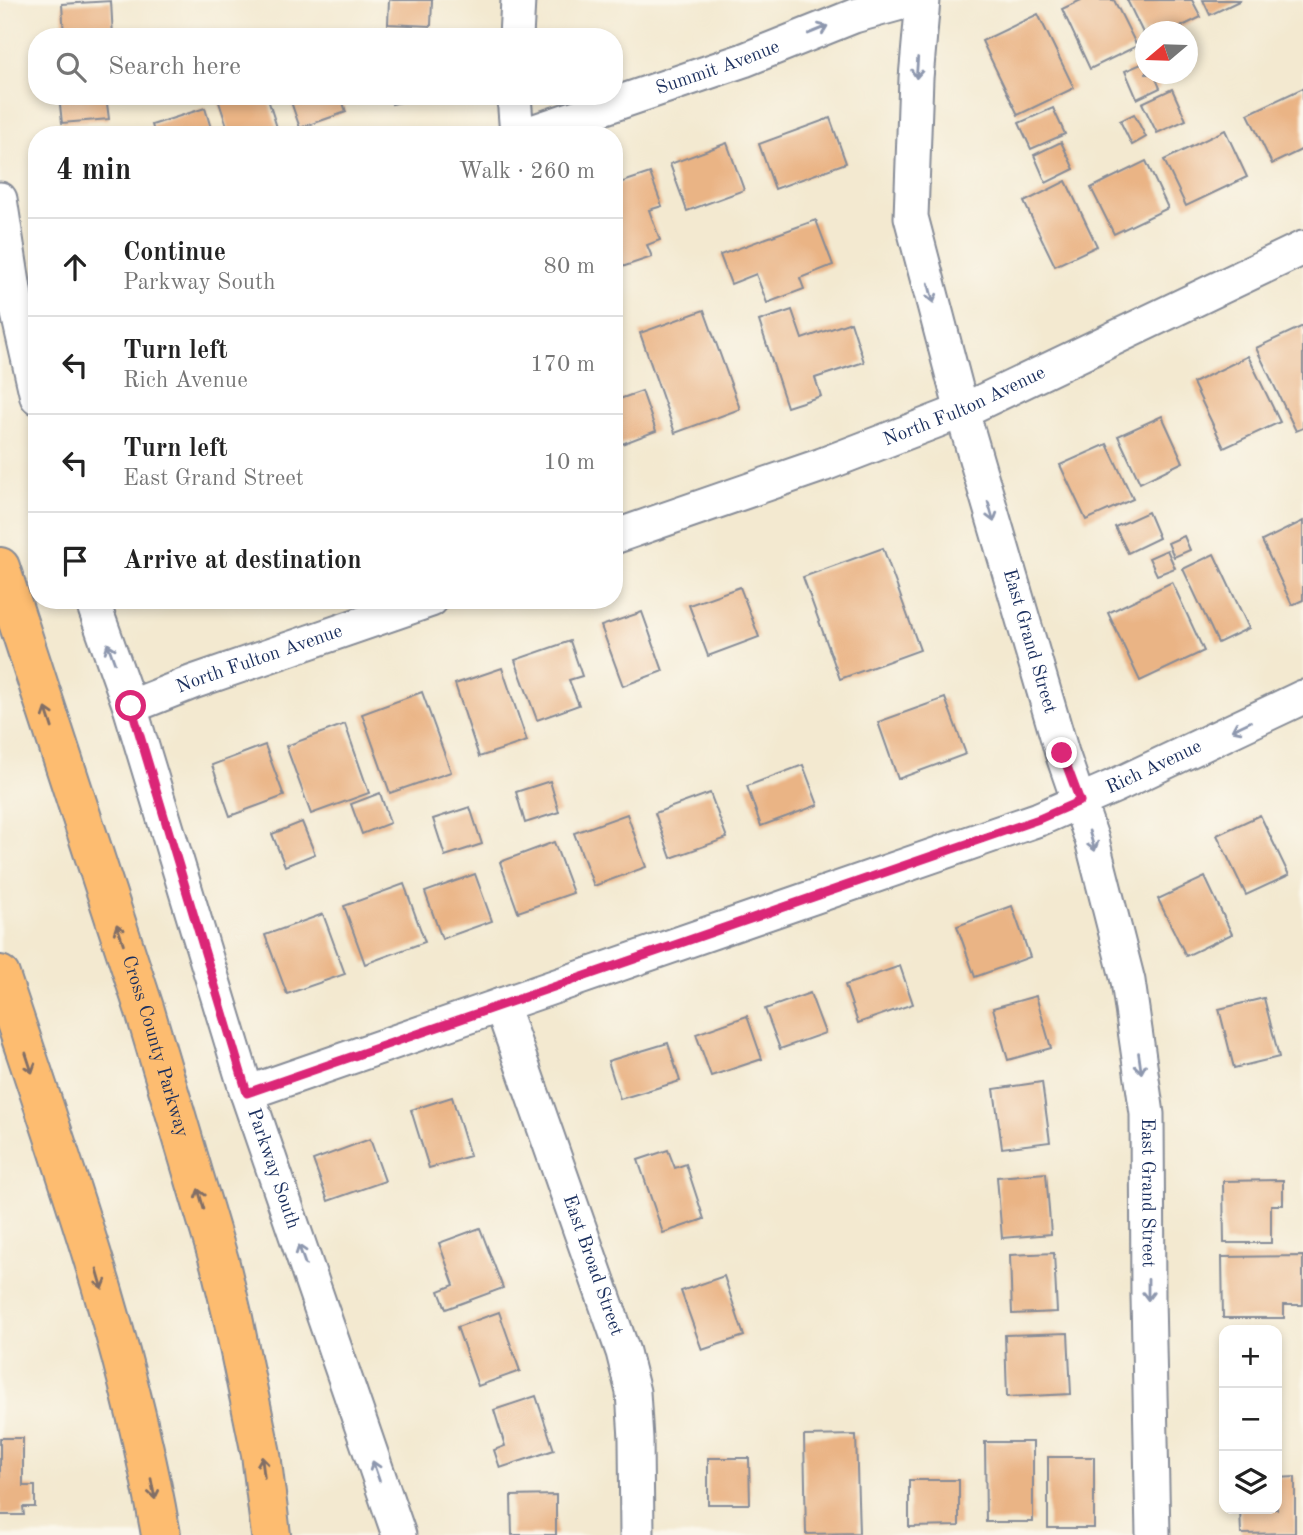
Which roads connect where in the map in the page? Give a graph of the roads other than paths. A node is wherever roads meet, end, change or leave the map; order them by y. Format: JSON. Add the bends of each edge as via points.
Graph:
{"nodes":[{"id":1,"x":519,"y":0,"type":"edge"},
{"id":2,"x":912,"y":0,"type":"edge"},
{"id":3,"x":923,"y":0,"type":"edge"},
{"id":4,"x":517,"y":28,"type":"edge"},
{"id":5,"x":623,"y":101,"type":"edge"},
{"id":6,"x":515,"y":105,"type":"edge"},
{"id":7,"x":611,"y":105,"type":"edge"},
{"id":8,"x":516,"y":126,"type":"edge"},
{"id":9,"x":550,"y":126,"type":"edge"},
{"id":10,"x":0,"y":200,"type":"edge"},
{"id":11,"x":1303,"y":248,"type":"edge"},
{"id":12,"x":27,"y":305,"type":"edge"},
{"id":13,"x":962,"y":411,"type":"junction"},
{"id":14,"x":623,"y":534,"type":"edge"},
{"id":15,"x":0,"y":567,"type":"edge"},
{"id":16,"x":95,"y":609,"type":"edge"},
{"id":17,"x":405,"y":609,"type":"edge"},
{"id":18,"x":1303,"y":697,"type":"edge"},
{"id":19,"x":131,"y":706,"type":"junction"},
{"id":20,"x":1080,"y":801,"type":"junction"},
{"id":21,"x":0,"y":975,"type":"edge"},
{"id":22,"x":501,"y":1005,"type":"junction"},
{"id":23,"x":247,"y":1093,"type":"junction"},
{"id":24,"x":161,"y":1535,"type":"edge"},
{"id":25,"x":271,"y":1535,"type":"edge"},
{"id":26,"x":399,"y":1535,"type":"edge"},
{"id":27,"x":637,"y":1535,"type":"edge"},
{"id":28,"x":1153,"y":1535,"type":"edge"}],
"edges":[{"from":1,"to":4,"type":"street"},
{"from":5,"to":2,"type":"street","name":"Summit Avenue","one_way":true,"via":[[854,16]]},
{"from":3,"to":13,"type":"street","name":"East Grand Street","one_way":true,"via":[[911,217]]},
{"from":6,"to":8,"type":"street"},
{"from":9,"to":7,"type":"street","name":"Summit Avenue","one_way":true},
{"from":10,"to":12,"type":"street"},
{"from":11,"to":13,"type":"street","name":"North Fulton Avenue"},
{"from":13,"to":14,"type":"street","name":"North Fulton Avenue","via":[[822,466]]},
{"from":13,"to":20,"type":"street","name":"East Grand Street","one_way":true},
{"from":25,"to":15,"type":"highway","name":"Cross County Parkway","one_way":true,"via":[[261,1454],[220,1264],[145,1012]]},
{"from":19,"to":16,"type":"street","name":"Parkway South","one_way":true},
{"from":17,"to":19,"type":"street","name":"North Fulton Avenue"},
{"from":18,"to":20,"type":"street","name":"Rich Avenue","one_way":true},
{"from":19,"to":23,"type":"street","name":"Parkway South"},
{"from":20,"to":22,"type":"street","name":"Rich Avenue"},
{"from":20,"to":28,"type":"street","name":"East Grand Street","one_way":true,"via":[[1128,981],[1147,1114]]},
{"from":21,"to":24,"type":"highway","one_way":true,"via":[[111,1318],[144,1443]]},
{"from":22,"to":23,"type":"street","name":"Rich Avenue"},
{"from":22,"to":27,"type":"street","name":"East Broad Street","via":[[623,1352],[634,1404]]},
{"from":26,"to":23,"type":"street","name":"Parkway South","one_way":true}]}
